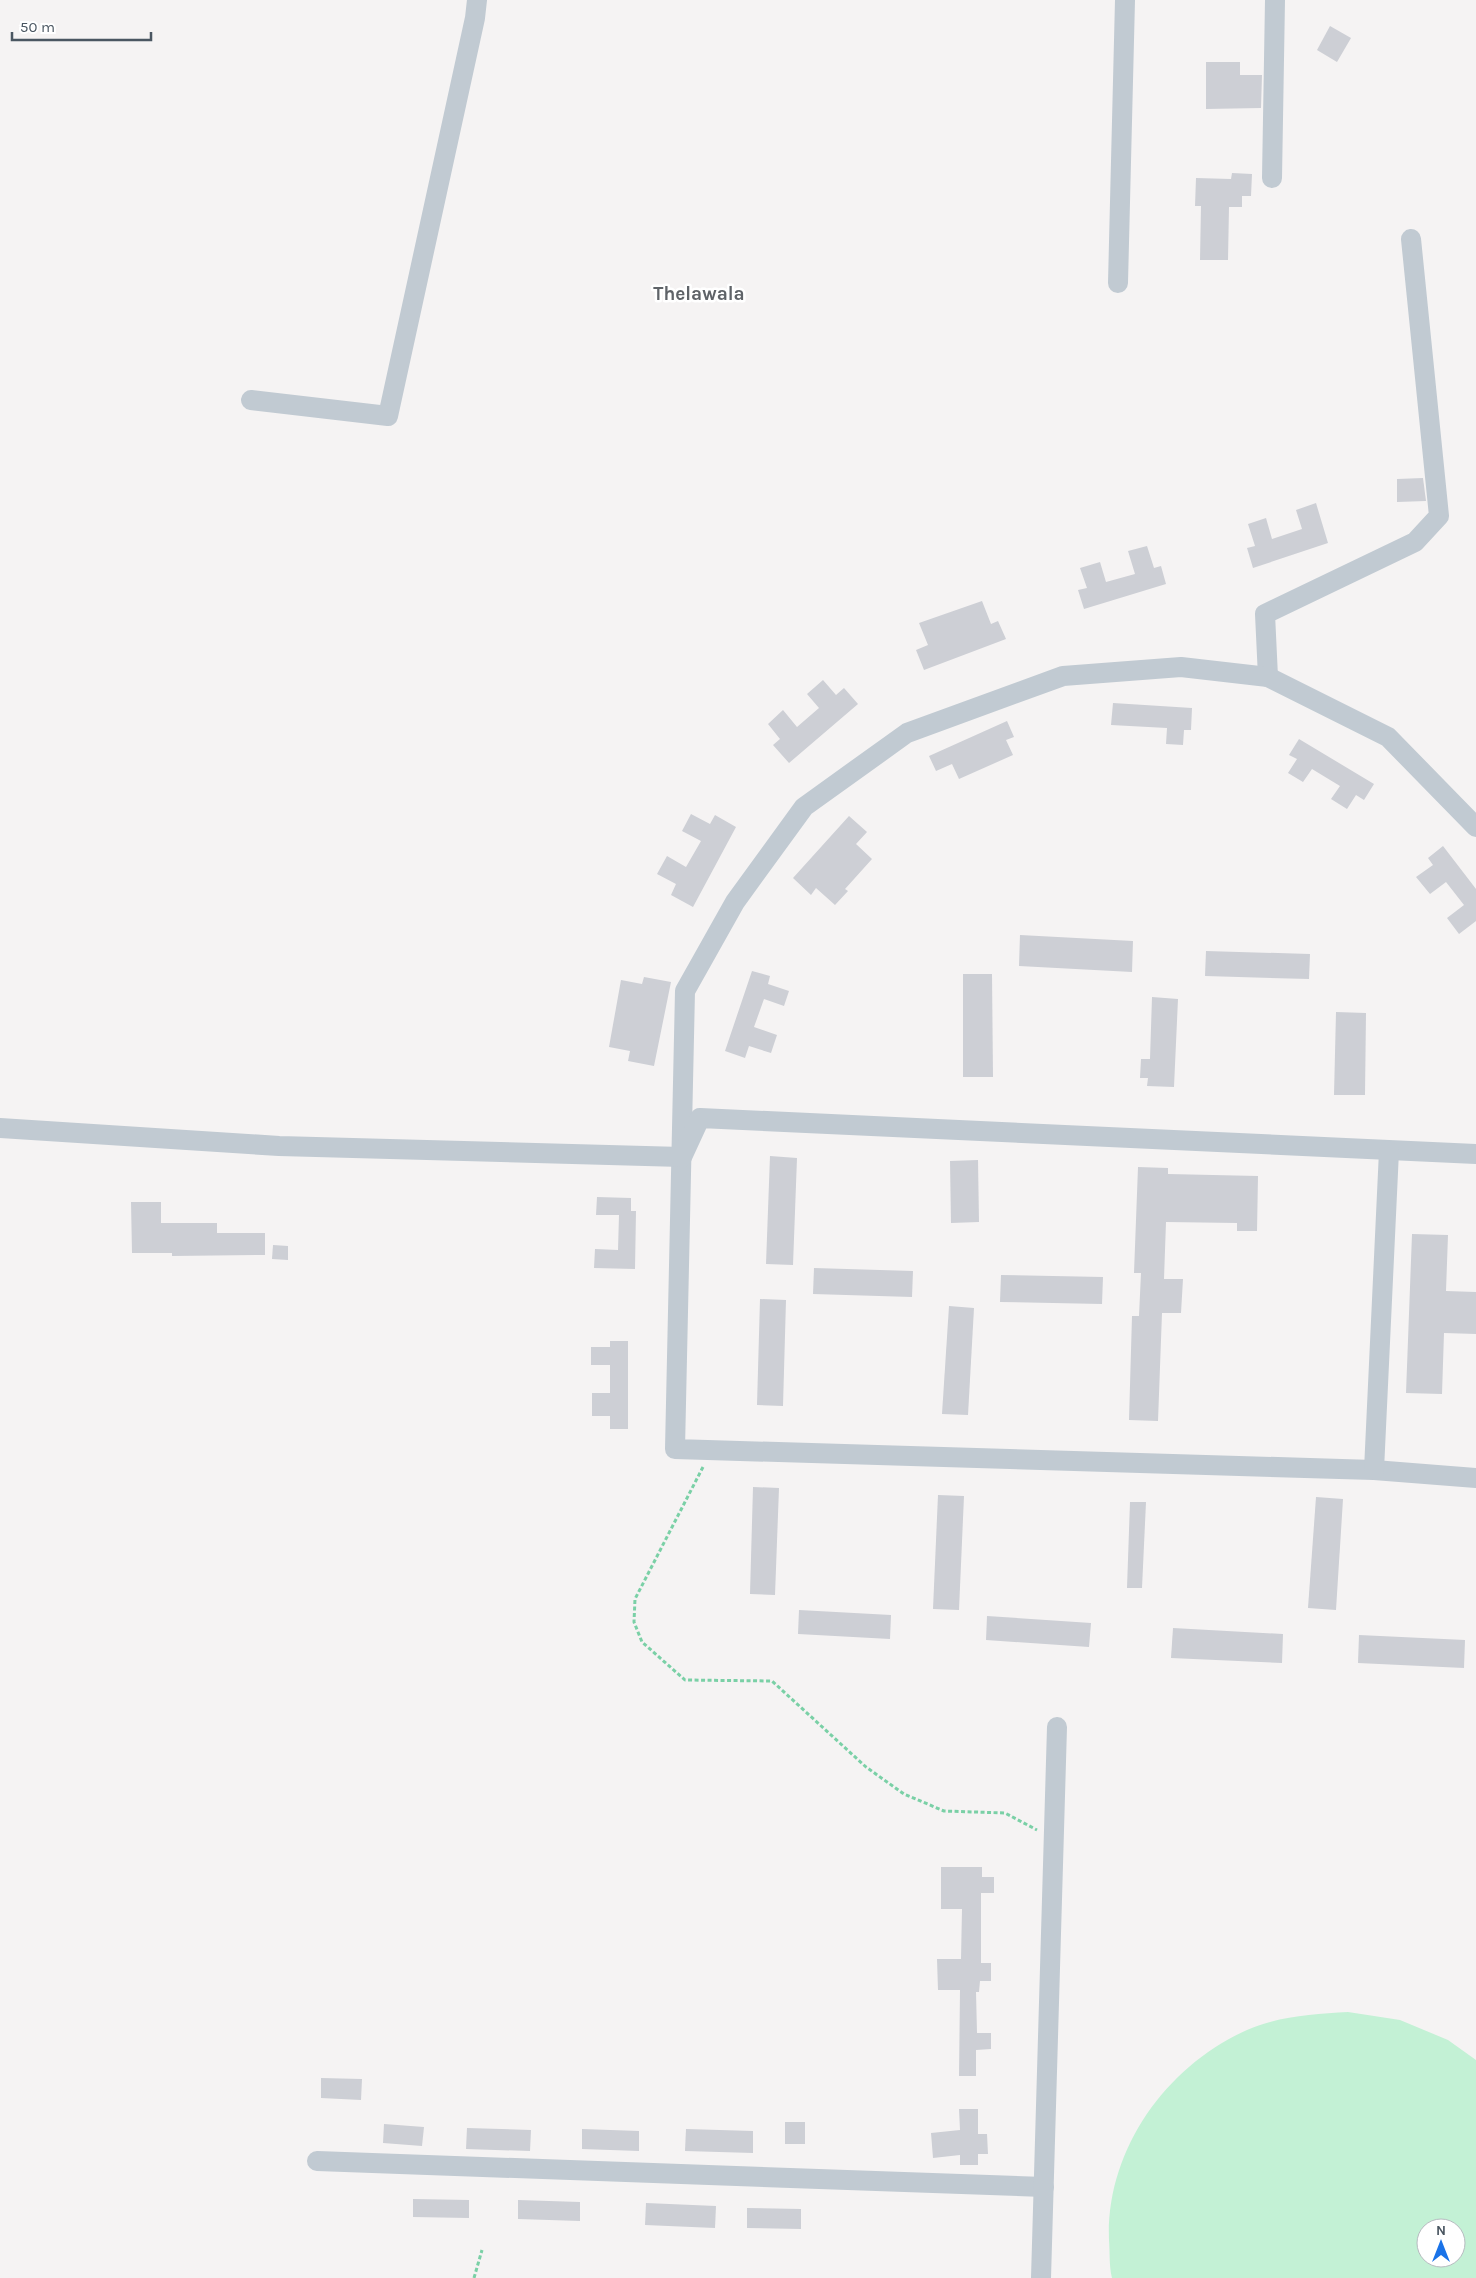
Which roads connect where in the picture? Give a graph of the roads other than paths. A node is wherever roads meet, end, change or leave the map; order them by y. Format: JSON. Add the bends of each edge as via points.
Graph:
{"nodes":[{"id":1,"x":477,"y":0,"type":"edge"},
{"id":2,"x":1125,"y":0,"type":"edge"},
{"id":3,"x":1275,"y":0,"type":"edge"},
{"id":4,"x":1272,"y":178,"type":"dead end"},
{"id":5,"x":1411,"y":239,"type":"dead end"},
{"id":6,"x":1118,"y":284,"type":"dead end"},
{"id":7,"x":251,"y":400,"type":"dead end"},
{"id":8,"x":1268,"y":677,"type":"junction"},
{"id":9,"x":1476,"y":826,"type":"edge"},
{"id":10,"x":0,"y":1128,"type":"edge"},
{"id":11,"x":1388,"y":1151,"type":"junction"},
{"id":12,"x":1476,"y":1154,"type":"edge"},
{"id":13,"x":682,"y":1157,"type":"junction"},
{"id":14,"x":1374,"y":1470,"type":"junction"},
{"id":15,"x":1476,"y":1478,"type":"edge"},
{"id":16,"x":1057,"y":1727,"type":"dead end"},
{"id":17,"x":317,"y":2162,"type":"dead end"},
{"id":18,"x":1044,"y":2187,"type":"junction"},
{"id":19,"x":1041,"y":2278,"type":"edge"}],
"edges":[{"from":1,"to":7,"type":"street","via":[[388,416]]},
{"from":2,"to":6,"type":"street"},
{"from":3,"to":4,"type":"street"},
{"from":5,"to":8,"type":"street","via":[[1439,516],[1415,542],[1265,614]]},
{"from":8,"to":9,"type":"street","via":[[1388,737]]},
{"from":8,"to":13,"type":"street","via":[[1181,667],[1063,676],[907,733],[804,807],[735,902],[685,991]]},
{"from":10,"to":13,"type":"street","via":[[279,1146]]},
{"from":11,"to":12,"type":"street"},
{"from":11,"to":13,"type":"street","via":[[700,1118]]},
{"from":11,"to":14,"type":"street"},
{"from":13,"to":14,"type":"street","via":[[675,1449]]},
{"from":14,"to":15,"type":"street"},
{"from":16,"to":18,"type":"street"},
{"from":17,"to":18,"type":"street"},
{"from":18,"to":19,"type":"street"}]}
